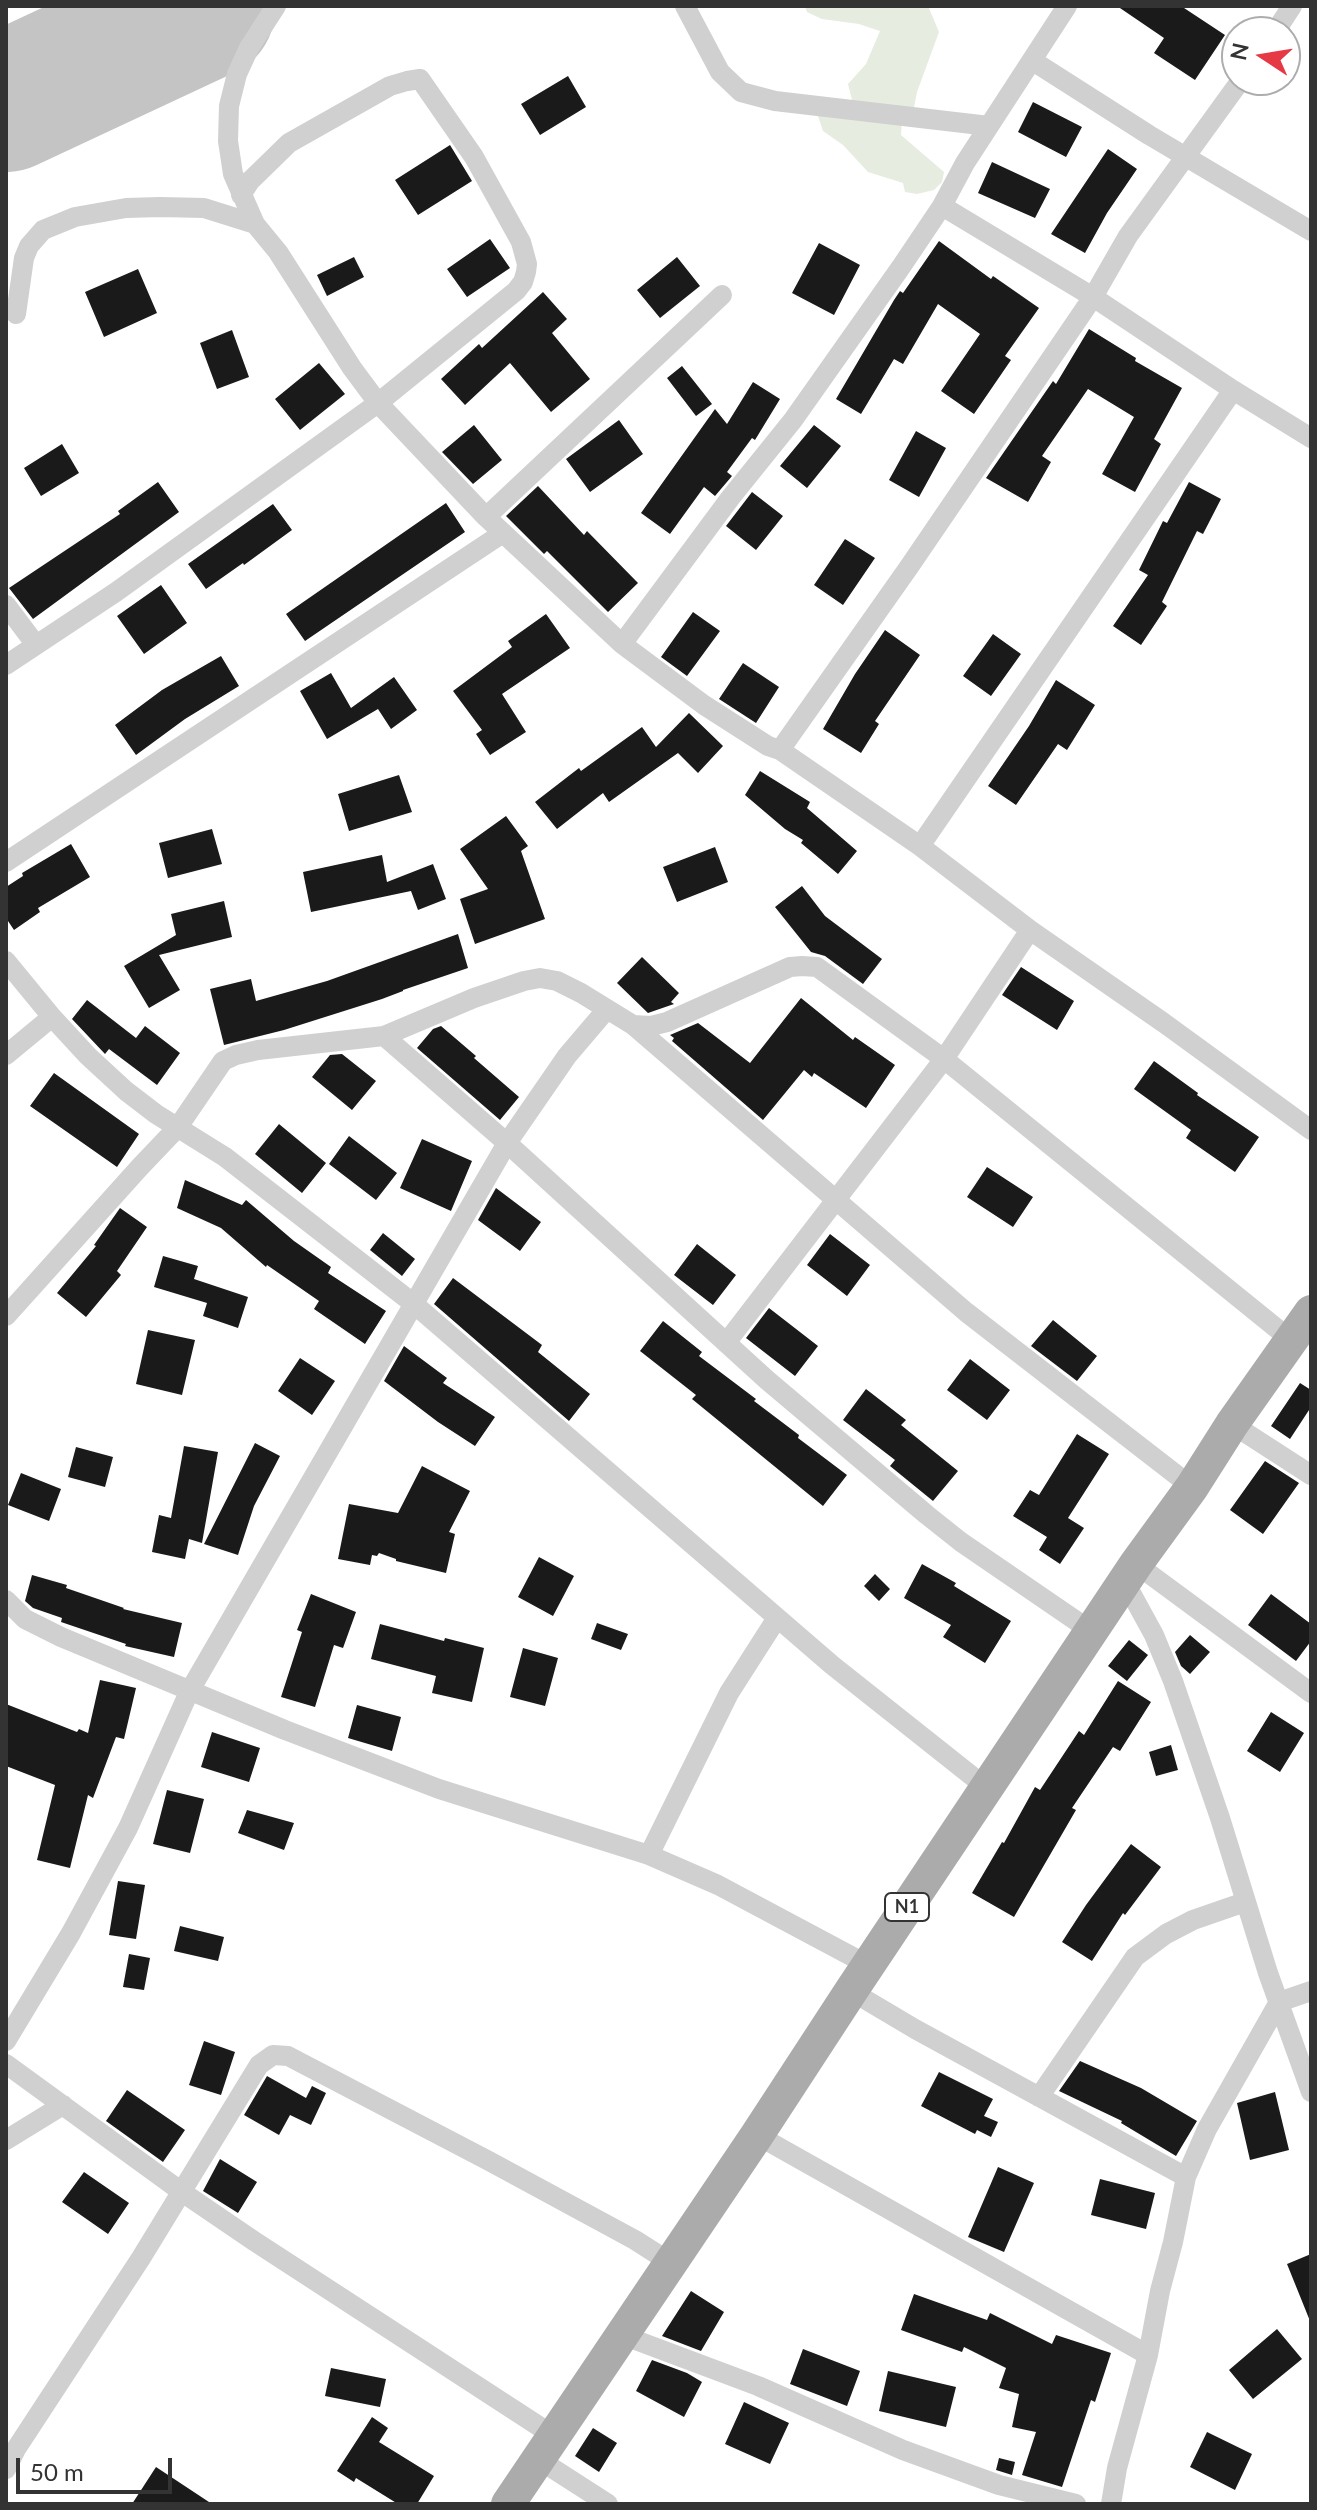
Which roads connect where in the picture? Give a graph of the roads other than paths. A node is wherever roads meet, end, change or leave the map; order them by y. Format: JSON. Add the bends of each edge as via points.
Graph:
{"nodes":[{"id":1,"x":276,"y":6,"type":"edge"},
{"id":2,"x":685,"y":6,"type":"edge"},
{"id":3,"x":1067,"y":6,"type":"edge"},
{"id":4,"x":1033,"y":61,"type":"junction"},
{"id":5,"x":1230,"y":96,"type":"edge"},
{"id":6,"x":989,"y":126,"type":"junction"},
{"id":7,"x":1187,"y":157,"type":"junction"},
{"id":8,"x":241,"y":195,"type":"junction"},
{"id":9,"x":942,"y":206,"type":"junction"},
{"id":10,"x":255,"y":224,"type":"junction"},
{"id":11,"x":1311,"y":231,"type":"edge"},
{"id":12,"x":722,"y":295,"type":"dead end"},
{"id":13,"x":1093,"y":297,"type":"junction"},
{"id":14,"x":16,"y":314,"type":"dead end"},
{"id":15,"x":1233,"y":390,"type":"junction"},
{"id":16,"x":378,"y":403,"type":"junction"},
{"id":17,"x":1311,"y":438,"type":"edge"},
{"id":18,"x":486,"y":517,"type":"junction"},
{"id":19,"x":503,"y":533,"type":"junction"},
{"id":20,"x":6,"y":605,"type":"edge"},
{"id":21,"x":622,"y":644,"type":"junction"},
{"id":22,"x":36,"y":645,"type":"junction"},
{"id":23,"x":6,"y":665,"type":"edge"},
{"id":24,"x":780,"y":750,"type":"junction"},
{"id":25,"x":920,"y":846,"type":"junction"},
{"id":26,"x":6,"y":862,"type":"edge"},
{"id":27,"x":1030,"y":930,"type":"junction"},
{"id":28,"x":6,"y":961,"type":"edge"},
{"id":29,"x":607,"y":1009,"type":"junction"},
{"id":30,"x":52,"y":1017,"type":"junction"},
{"id":31,"x":633,"y":1025,"type":"junction"},
{"id":32,"x":384,"y":1036,"type":"junction"},
{"id":33,"x":6,"y":1055,"type":"edge"},
{"id":34,"x":944,"y":1059,"type":"junction"},
{"id":35,"x":178,"y":1127,"type":"junction"},
{"id":36,"x":1311,"y":1130,"type":"edge"},
{"id":37,"x":507,"y":1143,"type":"junction"},
{"id":38,"x":837,"y":1199,"type":"junction"},
{"id":39,"x":414,"y":1304,"type":"junction"},
{"id":40,"x":1311,"y":1312,"type":"edge"},
{"id":41,"x":6,"y":1316,"type":"edge"},
{"id":42,"x":1291,"y":1340,"type":"junction"},
{"id":43,"x":726,"y":1343,"type":"junction"},
{"id":44,"x":1232,"y":1424,"type":"junction"},
{"id":45,"x":1311,"y":1475,"type":"edge"},
{"id":46,"x":1192,"y":1487,"type":"junction"},
{"id":47,"x":1130,"y":1573,"type":"junction"},
{"id":48,"x":6,"y":1600,"type":"edge"},
{"id":49,"x":777,"y":1618,"type":"junction"},
{"id":50,"x":1091,"y":1631,"type":"junction"},
{"id":51,"x":1309,"y":1687,"type":"edge"},
{"id":52,"x":189,"y":1692,"type":"junction"},
{"id":53,"x":987,"y":1788,"type":"junction"},
{"id":54,"x":649,"y":1855,"type":"junction"},
{"id":55,"x":1245,"y":1902,"type":"junction"},
{"id":56,"x":859,"y":1978,"type":"junction"},
{"id":57,"x":1311,"y":1991,"type":"edge"},
{"id":58,"x":1279,"y":2002,"type":"junction"},
{"id":59,"x":6,"y":2041,"type":"edge"},
{"id":60,"x":6,"y":2064,"type":"edge"},
{"id":61,"x":1311,"y":2092,"type":"edge"},
{"id":62,"x":1039,"y":2097,"type":"junction"},
{"id":63,"x":63,"y":2105,"type":"junction"},
{"id":64,"x":757,"y":2135,"type":"junction"},
{"id":65,"x":6,"y":2140,"type":"edge"},
{"id":66,"x":1186,"y":2177,"type":"junction"},
{"id":67,"x":182,"y":2192,"type":"junction"},
{"id":68,"x":671,"y":2263,"type":"junction"},
{"id":69,"x":622,"y":2335,"type":"junction"},
{"id":70,"x":1148,"y":2355,"type":"junction"},
{"id":71,"x":546,"y":2447,"type":"junction"},
{"id":72,"x":6,"y":2469,"type":"edge"},
{"id":73,"x":508,"y":2504,"type":"edge"},
{"id":74,"x":608,"y":2504,"type":"edge"},
{"id":75,"x":1076,"y":2504,"type":"edge"},
{"id":76,"x":1111,"y":2504,"type":"edge"}],
"edges":[{"from":1,"to":8,"type":"street","via":[[249,48],[229,106],[228,141]]},
{"from":2,"to":6,"type":"street","via":[[720,72],[741,92],[775,101]]},
{"from":3,"to":4,"type":"street"},
{"from":4,"to":6,"type":"street"},
{"from":4,"to":7,"type":"street"},
{"from":5,"to":7,"type":"street"},
{"from":6,"to":9,"type":"street"},
{"from":7,"to":11,"type":"street"},
{"from":7,"to":13,"type":"street","via":[[1128,236]]},
{"from":8,"to":10,"type":"street"},
{"from":8,"to":16,"type":"street","via":[[289,143],[390,86],[415,79],[426,85],[474,157],[521,242],[527,264],[523,282]]},
{"from":9,"to":13,"type":"street"},
{"from":9,"to":21,"type":"street","via":[[793,420]]},
{"from":10,"to":14,"type":"street","via":[[204,208],[170,206],[75,217],[43,230],[29,246]]},
{"from":10,"to":16,"type":"street"},
{"from":12,"to":18,"type":"street"},
{"from":13,"to":15,"type":"street"},
{"from":13,"to":24,"type":"street"},
{"from":15,"to":17,"type":"street"},
{"from":15,"to":25,"type":"street"},
{"from":16,"to":18,"type":"street"},
{"from":16,"to":22,"type":"street"},
{"from":18,"to":19,"type":"street"},
{"from":19,"to":21,"type":"street"},
{"from":19,"to":26,"type":"street"},
{"from":20,"to":22,"type":"street"},
{"from":21,"to":24,"type":"street","via":[[704,705]]},
{"from":22,"to":23,"type":"street"},
{"from":24,"to":25,"type":"street"},
{"from":25,"to":27,"type":"street"},
{"from":27,"to":34,"type":"street"},
{"from":27,"to":36,"type":"street"},
{"from":28,"to":30,"type":"street"},
{"from":29,"to":31,"type":"street"},
{"from":29,"to":32,"type":"street","via":[[557,981],[540,978],[474,998]]},
{"from":29,"to":37,"type":"street"},
{"from":30,"to":33,"type":"street"},
{"from":30,"to":35,"type":"street","via":[[126,1091]]},
{"from":31,"to":34,"type":"street","via":[[667,1022],[790,967],[817,967]]},
{"from":31,"to":38,"type":"street"},
{"from":32,"to":35,"type":"street","via":[[236,1055],[223,1061]]},
{"from":32,"to":37,"type":"street"},
{"from":34,"to":38,"type":"street"},
{"from":34,"to":42,"type":"street"},
{"from":35,"to":39,"type":"street","via":[[225,1157]]},
{"from":35,"to":41,"type":"street"},
{"from":37,"to":39,"type":"street"},
{"from":37,"to":43,"type":"street"},
{"from":38,"to":43,"type":"street"},
{"from":38,"to":46,"type":"street","via":[[966,1312]]},
{"from":39,"to":49,"type":"street"},
{"from":39,"to":52,"type":"street"},
{"from":40,"to":42,"type":"main road","number":"N1"},
{"from":42,"to":44,"type":"main road","number":"N1"},
{"from":43,"to":50,"type":"street","via":[[961,1542]]},
{"from":44,"to":45,"type":"street"},
{"from":44,"to":46,"type":"main road","number":"N1"},
{"from":46,"to":47,"type":"main road","number":"N1"},
{"from":47,"to":50,"type":"main road","number":"N1"},
{"from":47,"to":51,"type":"street"},
{"from":47,"to":55,"type":"street","via":[[1173,1681]]},
{"from":48,"to":52,"type":"street","via":[[25,1619]]},
{"from":49,"to":53,"type":"street"},
{"from":49,"to":54,"type":"street","via":[[729,1693]]},
{"from":50,"to":53,"type":"main road","number":"N1"},
{"from":52,"to":54,"type":"street","via":[[439,1789]]},
{"from":52,"to":59,"type":"street","via":[[128,1828]]},
{"from":53,"to":56,"type":"main road","number":"N1"},
{"from":54,"to":56,"type":"street","via":[[718,1885]]},
{"from":55,"to":58,"type":"street"},
{"from":55,"to":62,"type":"street","via":[[1193,1920],[1135,1957]]},
{"from":56,"to":62,"type":"street"},
{"from":56,"to":64,"type":"main road","number":"N1"},
{"from":57,"to":58,"type":"street"},
{"from":58,"to":61,"type":"street"},
{"from":58,"to":66,"type":"street"},
{"from":60,"to":63,"type":"street"},
{"from":62,"to":66,"type":"street"},
{"from":63,"to":65,"type":"street"},
{"from":63,"to":67,"type":"street"},
{"from":64,"to":68,"type":"main road","number":"N1"},
{"from":64,"to":70,"type":"street"},
{"from":66,"to":70,"type":"street"},
{"from":67,"to":68,"type":"street","via":[[259,2065],[273,2055],[288,2056]]},
{"from":67,"to":71,"type":"street"},
{"from":67,"to":72,"type":"street"},
{"from":68,"to":69,"type":"main road","number":"N1"},
{"from":69,"to":71,"type":"main road","number":"N1"},
{"from":69,"to":75,"type":"street","via":[[758,2386],[903,2450],[999,2485]]},
{"from":70,"to":76,"type":"street"},
{"from":71,"to":73,"type":"main road","number":"N1"},
{"from":71,"to":74,"type":"street"}]}
